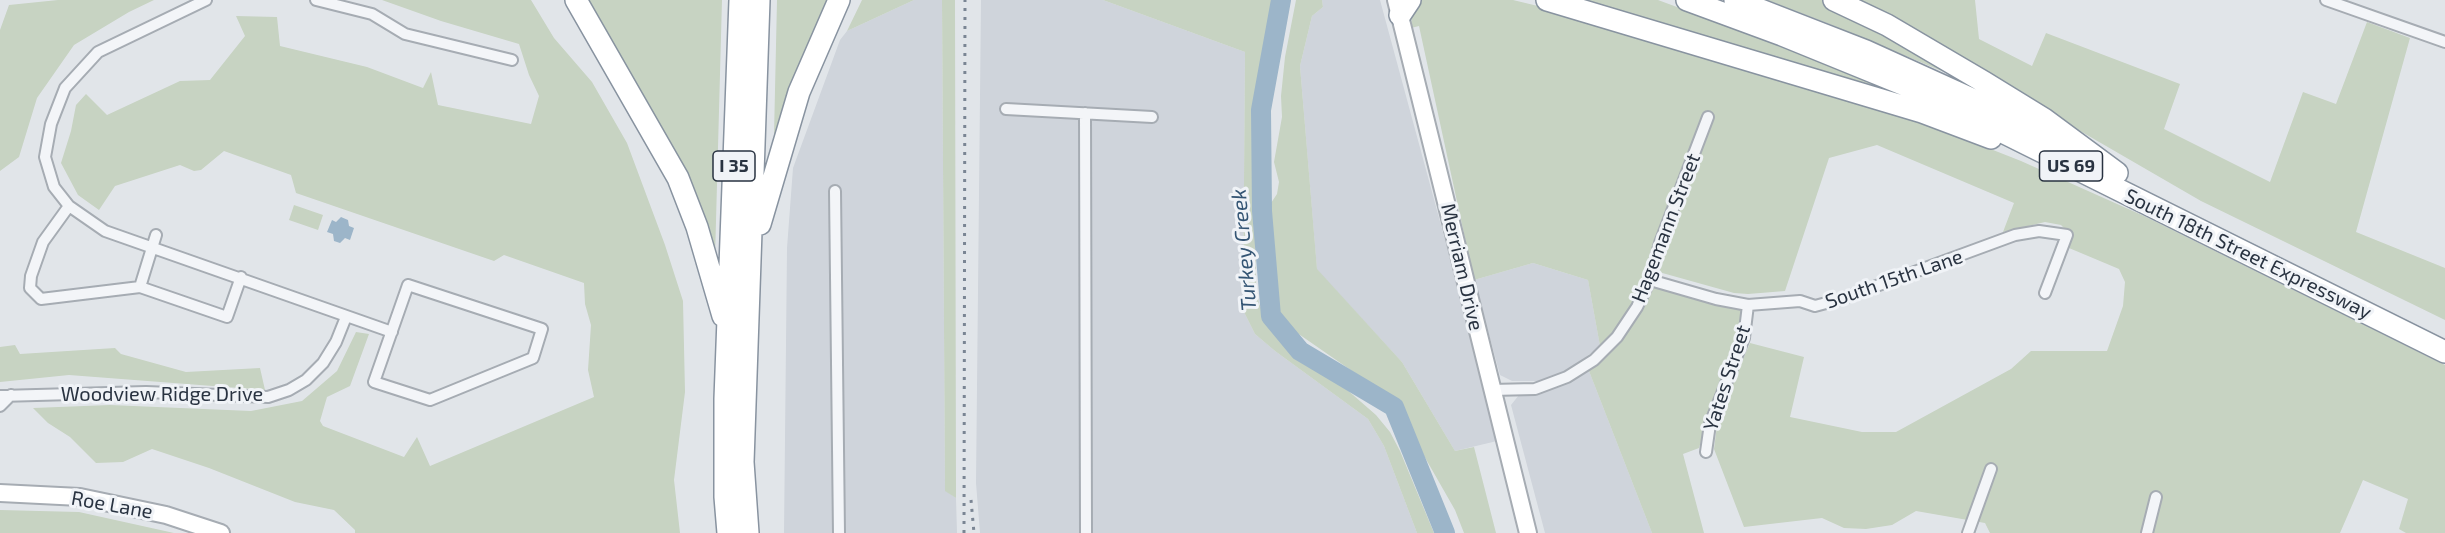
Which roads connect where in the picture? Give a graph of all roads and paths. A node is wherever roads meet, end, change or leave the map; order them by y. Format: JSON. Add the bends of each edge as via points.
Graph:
{"nodes":[{"id":1,"x":206,"y":0,"type":"edge"},
{"id":2,"x":316,"y":0,"type":"edge"},
{"id":3,"x":576,"y":0,"type":"edge"},
{"id":4,"x":740,"y":0,"type":"edge"},
{"id":5,"x":759,"y":0,"type":"edge"},
{"id":6,"x":839,"y":0,"type":"edge"},
{"id":7,"x":1547,"y":0,"type":"edge"},
{"id":8,"x":1687,"y":0,"type":"edge"},
{"id":9,"x":1735,"y":0,"type":"edge"},
{"id":10,"x":1834,"y":0,"type":"edge"},
{"id":11,"x":2326,"y":0,"type":"edge"},
{"id":12,"x":1402,"y":5,"type":"edge"},
{"id":13,"x":2445,"y":42,"type":"edge"},
{"id":14,"x":512,"y":60,"type":"dead end"},
{"id":15,"x":1006,"y":109,"type":"dead end"},
{"id":16,"x":1085,"y":113,"type":"junction"},
{"id":17,"x":1152,"y":117,"type":"dead end"},
{"id":18,"x":1708,"y":117,"type":"dead end"},
{"id":19,"x":2043,"y":152,"type":"junction"},
{"id":20,"x":2117,"y":173,"type":"junction"},
{"id":21,"x":835,"y":191,"type":"dead end"},
{"id":22,"x":69,"y":206,"type":"junction"},
{"id":23,"x":154,"y":241,"type":"junction"},
{"id":24,"x":751,"y":253,"type":"junction"},
{"id":25,"x":241,"y":277,"type":"junction"},
{"id":26,"x":1650,"y":280,"type":"junction"},
{"id":27,"x":140,"y":288,"type":"junction"},
{"id":28,"x":2045,"y":293,"type":"dead end"},
{"id":29,"x":1748,"y":305,"type":"junction"},
{"id":30,"x":346,"y":316,"type":"junction"},
{"id":31,"x":727,"y":331,"type":"junction"},
{"id":32,"x":392,"y":332,"type":"junction"},
{"id":33,"x":2445,"y":336,"type":"edge"},
{"id":34,"x":2445,"y":352,"type":"edge"},
{"id":35,"x":1491,"y":390,"type":"junction"},
{"id":36,"x":5,"y":395,"type":"edge"},
{"id":37,"x":0,"y":406,"type":"edge"},
{"id":38,"x":1706,"y":452,"type":"dead end"},
{"id":39,"x":1991,"y":469,"type":"dead end"},
{"id":40,"x":0,"y":493,"type":"edge"},
{"id":41,"x":2156,"y":497,"type":"dead end"},
{"id":42,"x":221,"y":533,"type":"edge"},
{"id":43,"x":729,"y":533,"type":"edge"},
{"id":44,"x":748,"y":533,"type":"edge"},
{"id":45,"x":839,"y":533,"type":"edge"},
{"id":46,"x":1086,"y":533,"type":"edge"},
{"id":47,"x":1528,"y":533,"type":"edge"},
{"id":48,"x":1968,"y":533,"type":"edge"},
{"id":49,"x":2147,"y":533,"type":"edge"}],
"edges":[{"from":1,"to":22,"type":"street","via":[[98,52],[65,88],[51,124],[45,157],[54,187]]},
{"from":2,"to":14,"type":"street","via":[[372,14],[416,38]]},
{"from":3,"to":31,"type":"highway","via":[[678,178],[697,227]]},
{"from":4,"to":31,"type":"highway","number":"I 35"},
{"from":5,"to":24,"type":"highway","number":"I 35"},
{"from":6,"to":24,"type":"highway","via":[[799,92]]},
{"from":7,"to":19,"type":"highway","via":[[1922,112],[1980,136]]},
{"from":8,"to":19,"type":"highway","name":"South 18th Street Expressway","number":"US 69","via":[[1922,92]]},
{"from":9,"to":20,"type":"highway","name":"South 18th Street Expressway","number":"US 69","via":[[1877,56]]},
{"from":10,"to":20,"type":"highway","via":[[1984,82],[2044,119]]},
{"from":11,"to":13,"type":"street"},
{"from":12,"to":35,"type":"main road","name":"Merriam Drive"},
{"from":15,"to":16,"type":"street"},
{"from":16,"to":17,"type":"street"},
{"from":16,"to":46,"type":"street"},
{"from":18,"to":26,"type":"street","name":"Hagemann Street"},
{"from":19,"to":34,"type":"highway","name":"South 18th Street Expressway","number":"US 69"},
{"from":20,"to":33,"type":"highway","name":"South 18th Street Expressway","number":"US 69"},
{"from":21,"to":45,"type":"street"},
{"from":22,"to":23,"type":"street","via":[[105,231]]},
{"from":22,"to":27,"type":"street","via":[[43,242],[30,288],[41,299]]},
{"from":23,"to":25,"type":"street"},
{"from":23,"to":27,"type":"street"},
{"from":24,"to":44,"type":"highway","number":"I 35","via":[[743,462]]},
{"from":25,"to":27,"type":"street","via":[[227,316]]},
{"from":25,"to":30,"type":"street"},
{"from":26,"to":29,"type":"street","name":"South 15th Lane"},
{"from":26,"to":35,"type":"street","name":"Hagemann Street","via":[[1617,337],[1594,360],[1567,377],[1535,389]]},
{"from":28,"to":29,"type":"street","name":"South 15th Lane","via":[[2067,236],[2039,231],[2015,235],[1815,306],[1800,301]]},
{"from":29,"to":38,"type":"street","name":"Yates Street","via":[[1744,338],[1710,424]]},
{"from":30,"to":32,"type":"street"},
{"from":30,"to":36,"type":"street","name":"Woodview Ridge Drive","via":[[324,363],[297,385],[268,397],[146,392]]},
{"from":31,"to":43,"type":"highway","number":"I 35","via":[[724,447]]},
{"from":32,"to":32,"type":"street","via":[[374,382],[430,400],[533,358],[542,329],[408,285]]},
{"from":35,"to":47,"type":"main road","name":"Merriam Drive"},
{"from":36,"to":37,"type":"street","name":"Woodview Ridge Drive"},
{"from":39,"to":48,"type":"street"},
{"from":40,"to":42,"type":"main road","name":"Roe Lane","via":[[80,497],[166,515]]},
{"from":41,"to":49,"type":"street"}]}
